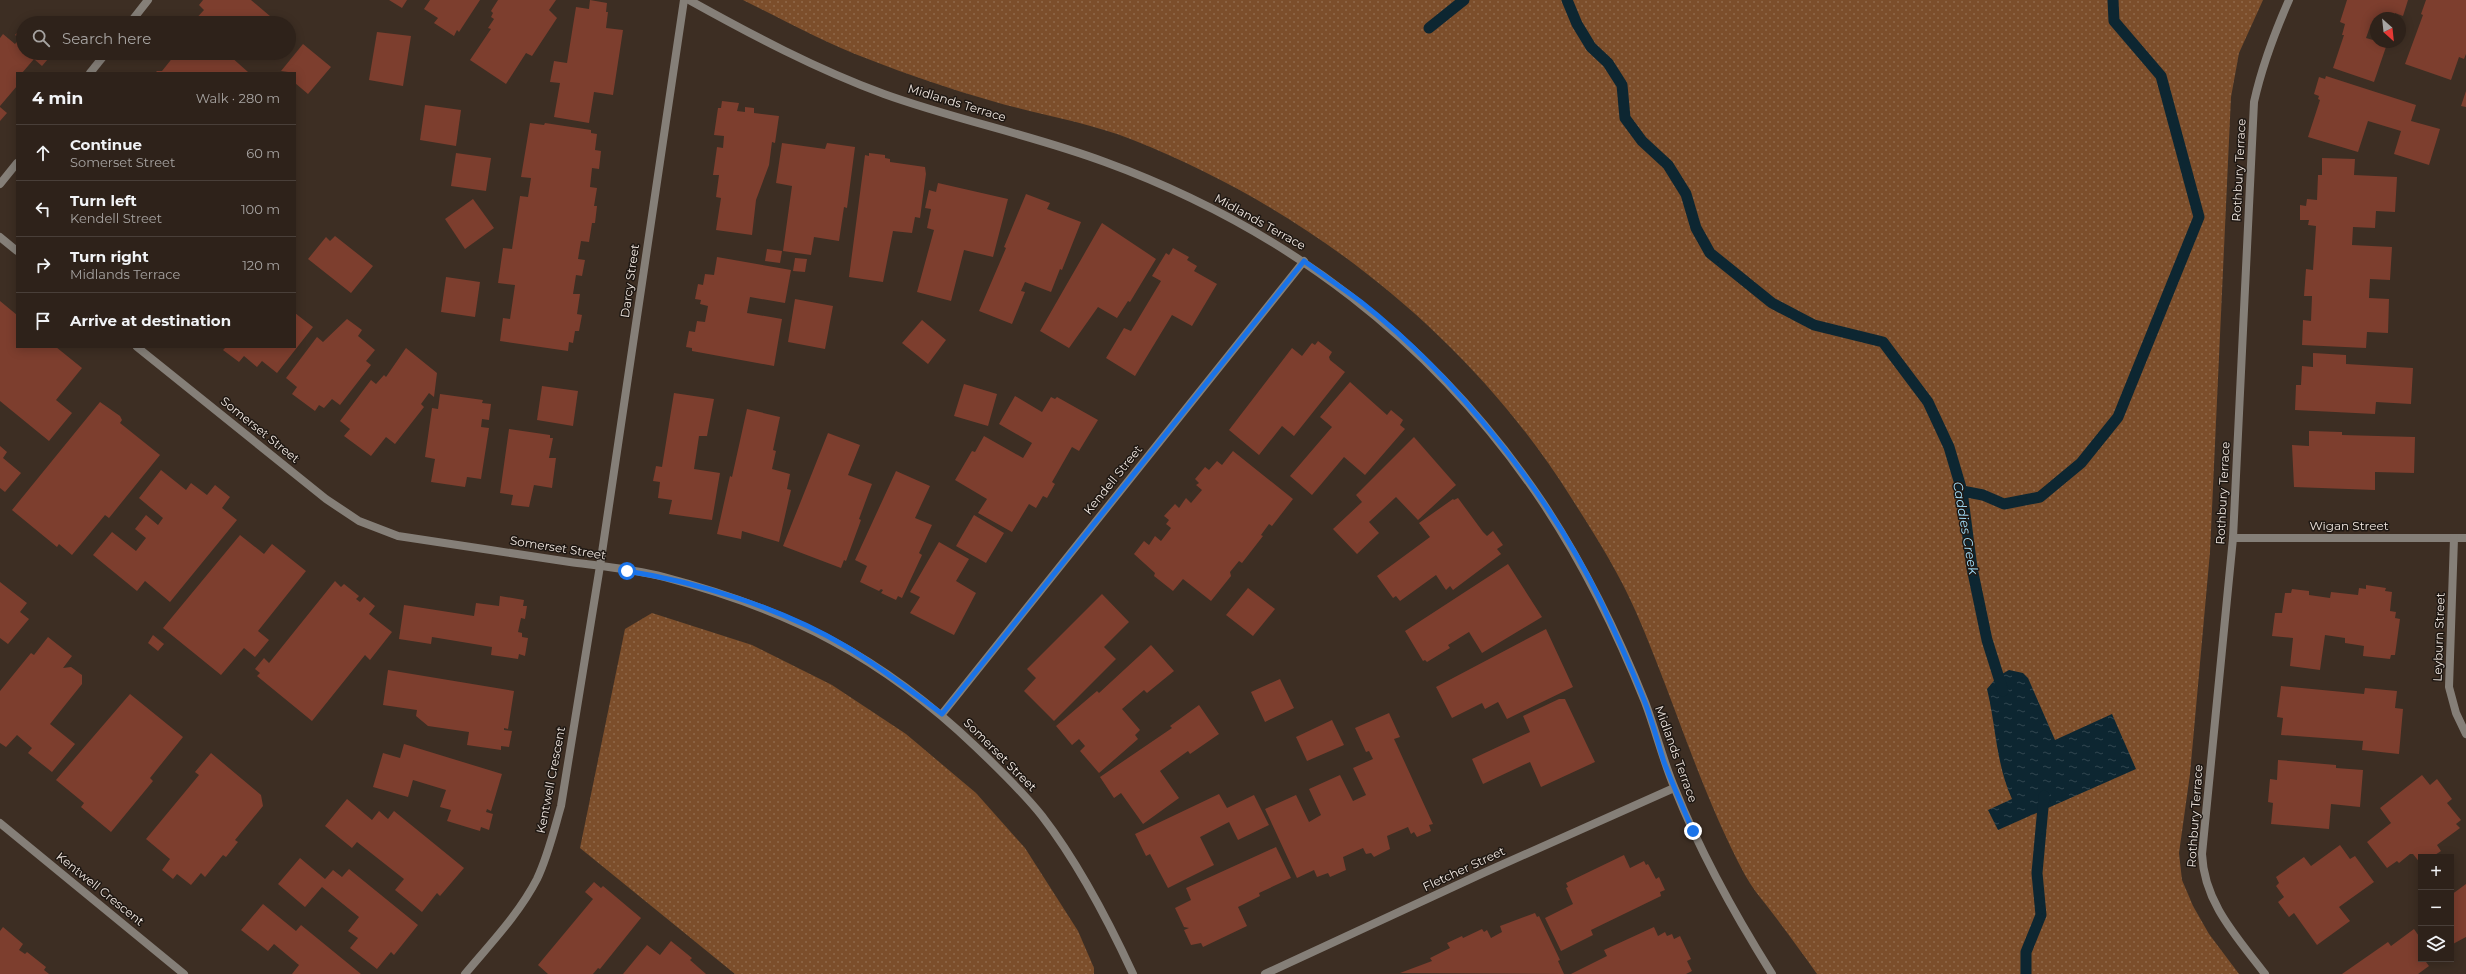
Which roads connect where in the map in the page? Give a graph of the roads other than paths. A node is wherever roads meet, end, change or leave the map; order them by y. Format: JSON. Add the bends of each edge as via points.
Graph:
{"nodes":[{"id":1,"x":148,"y":0,"type":"edge"},
{"id":2,"x":684,"y":0,"type":"edge"},
{"id":3,"x":689,"y":0,"type":"edge"},
{"id":4,"x":2289,"y":0,"type":"edge"},
{"id":5,"x":135,"y":16,"type":"edge"},
{"id":6,"x":100,"y":60,"type":"edge"},
{"id":7,"x":91,"y":72,"type":"edge"},
{"id":8,"x":16,"y":164,"type":"edge"},
{"id":9,"x":0,"y":184,"type":"edge"},
{"id":10,"x":0,"y":237,"type":"edge"},
{"id":11,"x":16,"y":249,"type":"edge"},
{"id":12,"x":1304,"y":261,"type":"junction"},
{"id":13,"x":138,"y":348,"type":"edge"},
{"id":14,"x":2233,"y":538,"type":"junction"},
{"id":15,"x":2454,"y":538,"type":"junction"},
{"id":16,"x":2466,"y":538,"type":"edge"},
{"id":17,"x":600,"y":566,"type":"junction"},
{"id":18,"x":942,"y":714,"type":"junction"},
{"id":19,"x":2466,"y":734,"type":"edge"},
{"id":20,"x":1674,"y":788,"type":"junction"},
{"id":21,"x":0,"y":823,"type":"edge"},
{"id":22,"x":184,"y":974,"type":"edge"},
{"id":23,"x":465,"y":974,"type":"edge"},
{"id":24,"x":1133,"y":974,"type":"edge"},
{"id":25,"x":1265,"y":974,"type":"edge"},
{"id":26,"x":1772,"y":974,"type":"edge"},
{"id":27,"x":2265,"y":974,"type":"edge"}],
"edges":[{"from":1,"to":5,"type":"street"},
{"from":2,"to":17,"type":"street","name":"Darcy Street"},
{"from":3,"to":12,"type":"street","name":"Midlands Terrace","via":[[753,36],[822,69],[885,94],[1050,142],[1176,190]]},
{"from":4,"to":14,"type":"street","name":"Rothbury Terrace","via":[[2261,68],[2254,102]]},
{"from":6,"to":7,"type":"street"},
{"from":8,"to":9,"type":"street"},
{"from":10,"to":11,"type":"street"},
{"from":12,"to":18,"type":"street","name":"Kendell Street"},
{"from":12,"to":20,"type":"street","name":"Midlands Terrace","via":[[1362,303],[1416,352],[1465,402],[1508,452],[1571,548],[1601,603],[1645,704]]},
{"from":13,"to":17,"type":"street","name":"Somerset Street","via":[[326,499],[359,521],[398,536]]},
{"from":14,"to":15,"type":"street","name":"Wigan Street"},
{"from":14,"to":27,"type":"street","name":"Rothbury Terrace","via":[[2202,854],[2203,872],[2219,914]]},
{"from":15,"to":16,"type":"street","name":"Wigan Street"},
{"from":15,"to":19,"type":"street","name":"Leyburn Street","via":[[2449,687],[2456,713]]},
{"from":17,"to":18,"type":"street","name":"Somerset Street","via":[[669,578],[730,596],[795,621],[844,645],[886,672]]},
{"from":17,"to":23,"type":"street","name":"Kentwell Crescent","via":[[561,806],[552,840],[537,879],[512,918]]},
{"from":18,"to":24,"type":"street","name":"Somerset Street","via":[[1000,769],[1042,816],[1094,896]]},
{"from":20,"to":25,"type":"street","name":"Fletcher Street"},
{"from":20,"to":26,"type":"street","name":"Midlands Terrace","via":[[1715,876]]},
{"from":21,"to":22,"type":"street","name":"Kentwell Crescent"}]}
